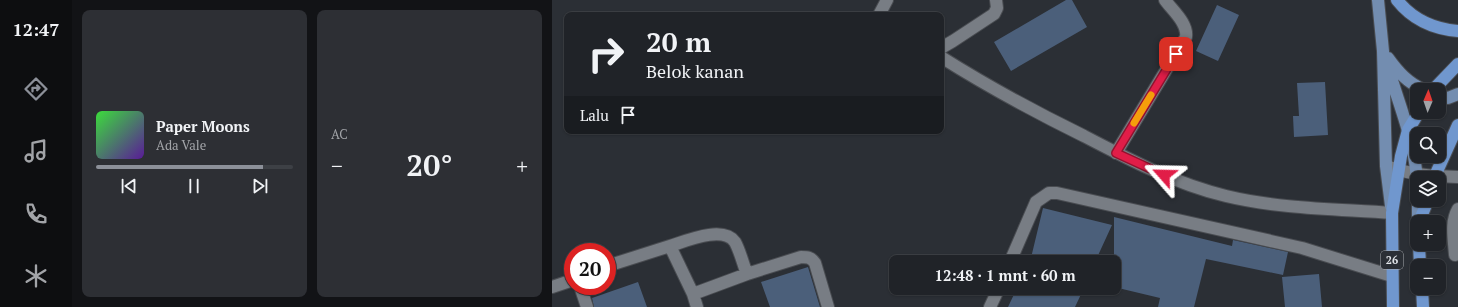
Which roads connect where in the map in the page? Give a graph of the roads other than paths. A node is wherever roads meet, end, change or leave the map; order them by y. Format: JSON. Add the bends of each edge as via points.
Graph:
{"nodes":[{"id":1,"x":887,"y":0,"type":"edge"},
{"id":2,"x":996,"y":0,"type":"edge"},
{"id":3,"x":1165,"y":0,"type":"edge"},
{"id":4,"x":1378,"y":0,"type":"edge"},
{"id":5,"x":1397,"y":0,"type":"edge"},
{"id":6,"x":881,"y":12,"type":"edge"},
{"id":7,"x":1458,"y":31,"type":"edge"},
{"id":8,"x":944,"y":46,"type":"edge"},
{"id":9,"x":1383,"y":51,"type":"junction"},
{"id":10,"x":944,"y":59,"type":"edge"},
{"id":11,"x":1458,"y":64,"type":"edge"},
{"id":12,"x":1412,"y":83,"type":"edge"},
{"id":13,"x":1440,"y":83,"type":"edge"},
{"id":14,"x":1458,"y":94,"type":"edge"},
{"id":15,"x":1446,"y":98,"type":"edge"},
{"id":16,"x":1415,"y":119,"type":"edge"},
{"id":17,"x":1458,"y":125,"type":"edge"},
{"id":18,"x":1408,"y":130,"type":"junction"},
{"id":19,"x":1116,"y":153,"type":"junction"},
{"id":20,"x":1386,"y":166,"type":"junction"},
{"id":21,"x":1399,"y":171,"type":"junction"},
{"id":22,"x":1416,"y":171,"type":"edge"},
{"id":23,"x":1437,"y":171,"type":"edge"},
{"id":24,"x":1410,"y":176,"type":"edge"},
{"id":25,"x":1446,"y":177,"type":"edge"},
{"id":26,"x":1458,"y":177,"type":"edge"},
{"id":27,"x":1458,"y":209,"type":"edge"},
{"id":28,"x":1392,"y":213,"type":"junction"},
{"id":29,"x":670,"y":246,"type":"junction"},
{"id":30,"x":1013,"y":255,"type":"edge"},
{"id":31,"x":1456,"y":255,"type":"dead end"},
{"id":32,"x":616,"y":263,"type":"edge"},
{"id":33,"x":747,"y":274,"type":"junction"},
{"id":34,"x":1392,"y":276,"type":"junction"},
{"id":35,"x":564,"y":283,"type":"edge"},
{"id":36,"x":552,"y":287,"type":"edge"},
{"id":37,"x":693,"y":294,"type":"junction"},
{"id":38,"x":583,"y":295,"type":"edge"},
{"id":39,"x":996,"y":295,"type":"edge"},
{"id":40,"x":1422,"y":295,"type":"edge"},
{"id":41,"x":587,"y":307,"type":"edge"},
{"id":42,"x":697,"y":307,"type":"edge"},
{"id":43,"x":828,"y":307,"type":"edge"},
{"id":44,"x":990,"y":307,"type":"edge"},
{"id":45,"x":1393,"y":307,"type":"edge"},
{"id":46,"x":1423,"y":307,"type":"edge"}],
"edges":[{"from":1,"to":6,"type":"street"},
{"from":2,"to":8,"type":"street","via":[[997,8],[994,14]]},
{"from":3,"to":19,"type":"street","via":[[1184,25],[1186,37]]},
{"from":4,"to":9,"type":"main road"},
{"from":5,"to":7,"type":"highway","via":[[1406,10],[1427,24]]},
{"from":9,"to":12,"type":"main road","via":[[1397,70]]},
{"from":9,"to":18,"type":"main road"},
{"from":9,"to":20,"type":"main road"},
{"from":10,"to":19,"type":"street","via":[[981,82]]},
{"from":11,"to":13,"type":"highway"},
{"from":14,"to":15,"type":"main road"},
{"from":16,"to":18,"type":"highway","number":"26"},
{"from":17,"to":23,"type":"highway"},
{"from":18,"to":21,"type":"highway","number":"26"},
{"from":18,"to":22,"type":"main road"},
{"from":19,"to":28,"type":"street","via":[[1164,175],[1227,196],[1298,207]]},
{"from":20,"to":21,"type":"street"},
{"from":20,"to":28,"type":"main road"},
{"from":21,"to":24,"type":"street"},
{"from":21,"to":28,"type":"highway","number":"26"},
{"from":25,"to":26,"type":"street"},
{"from":27,"to":31,"type":"street","via":[[1453,224]]},
{"from":28,"to":34,"type":"highway","number":"26"},
{"from":29,"to":32,"type":"street"},
{"from":29,"to":33,"type":"street","via":[[707,235],[724,235],[734,242]]},
{"from":29,"to":37,"type":"street"},
{"from":30,"to":34,"type":"street","via":[[1036,202],[1049,193],[1057,193],[1302,248]]},
{"from":33,"to":37,"type":"street"},
{"from":33,"to":43,"type":"street","via":[[801,258],[810,258],[815,263]]},
{"from":34,"to":45,"type":"highway","number":"26"},
{"from":35,"to":36,"type":"street"},
{"from":37,"to":42,"type":"street"},
{"from":38,"to":41,"type":"street"},
{"from":39,"to":44,"type":"street"},
{"from":40,"to":46,"type":"highway"}]}
